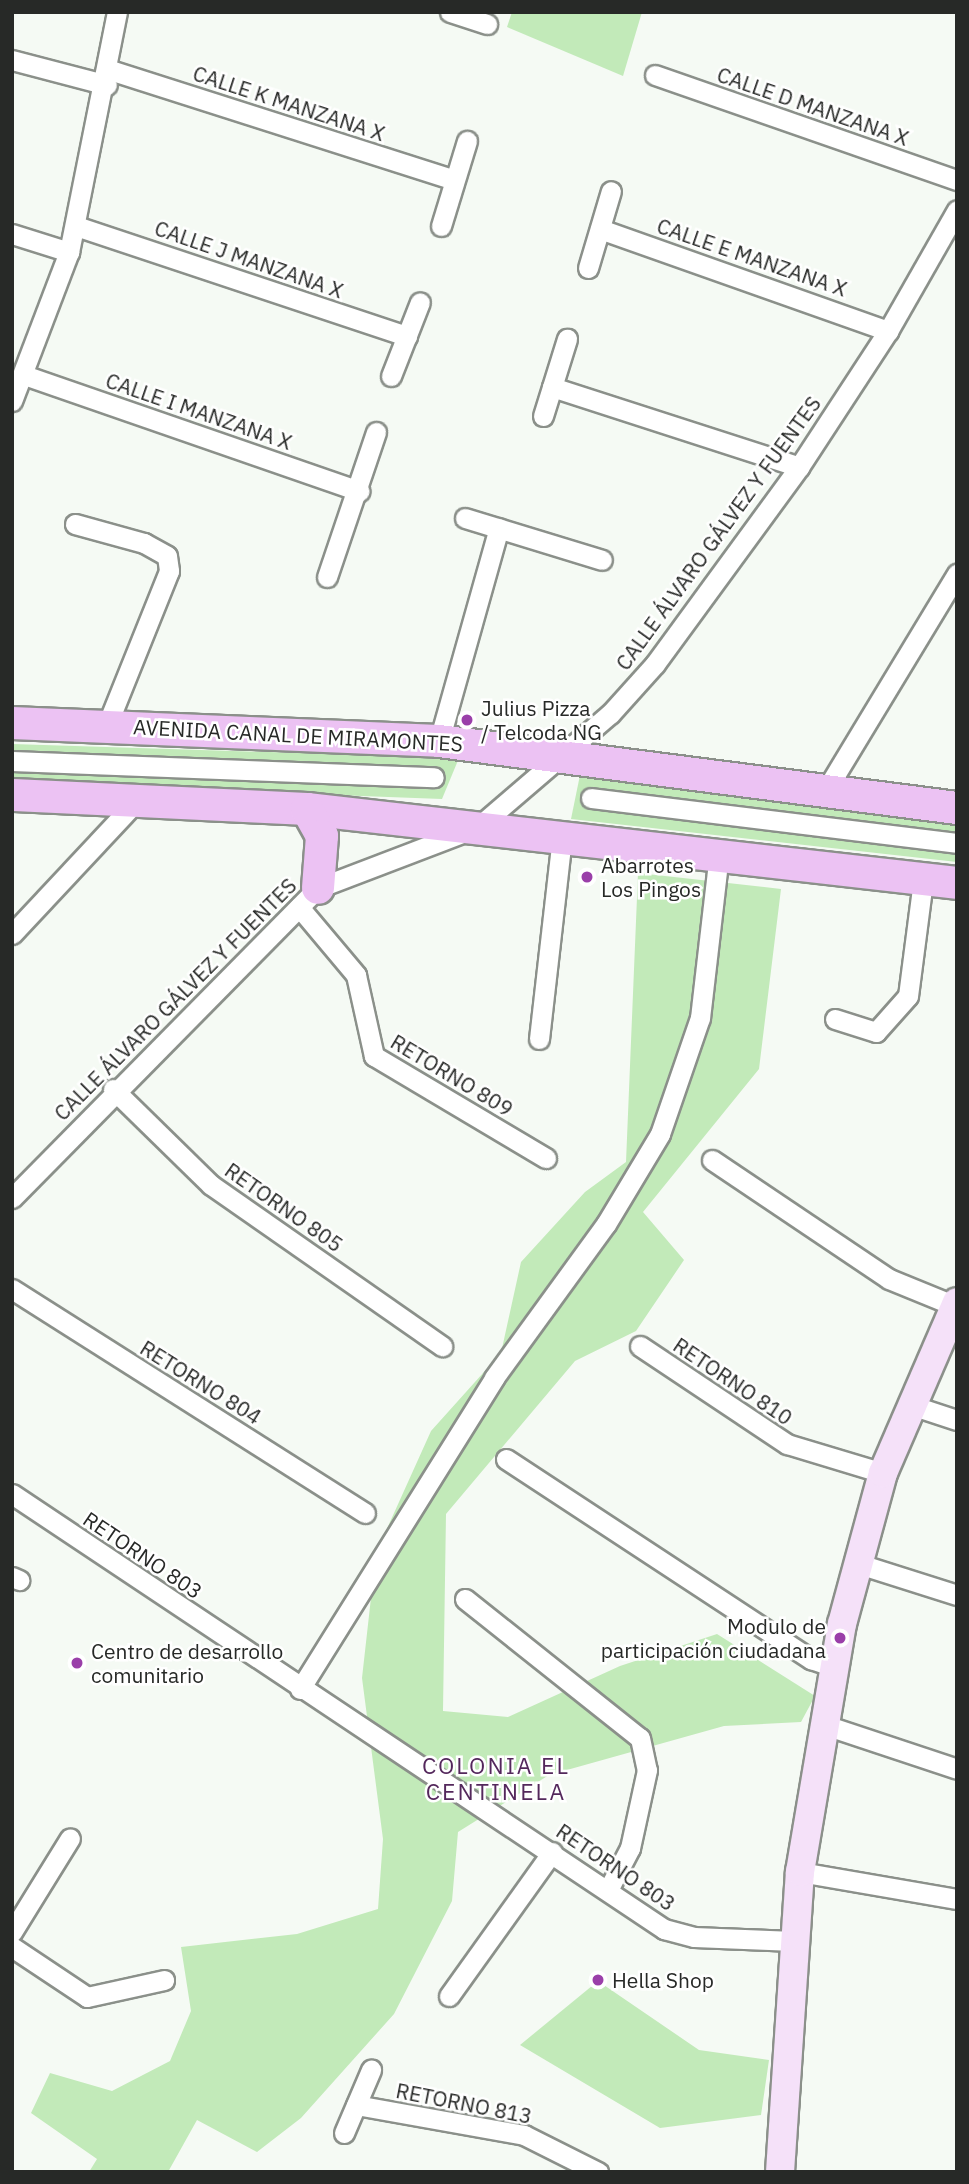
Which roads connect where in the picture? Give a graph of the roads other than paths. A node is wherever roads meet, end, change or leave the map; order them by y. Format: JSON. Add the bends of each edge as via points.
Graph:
{"nodes":[{"id":1,"x":117,"y":12,"type":"edge"},
{"id":2,"x":450,"y":12,"type":"edge"},
{"id":3,"x":487,"y":24,"type":"dead end"},
{"id":4,"x":12,"y":60,"type":"edge"},
{"id":5,"x":655,"y":75,"type":"dead end"},
{"id":6,"x":108,"y":77,"type":"junction"},
{"id":7,"x":467,"y":141,"type":"dead end"},
{"id":8,"x":454,"y":180,"type":"junction"},
{"id":9,"x":957,"y":180,"type":"edge"},
{"id":10,"x":611,"y":191,"type":"dead end"},
{"id":11,"x":957,"y":210,"type":"edge"},
{"id":12,"x":76,"y":226,"type":"junction"},
{"id":13,"x":441,"y":226,"type":"dead end"},
{"id":14,"x":600,"y":229,"type":"junction"},
{"id":15,"x":12,"y":234,"type":"edge"},
{"id":16,"x":950,"y":239,"type":"edge"},
{"id":17,"x":69,"y":252,"type":"junction"},
{"id":18,"x":588,"y":268,"type":"dead end"},
{"id":19,"x":420,"y":302,"type":"dead end"},
{"id":20,"x":888,"y":331,"type":"junction"},
{"id":21,"x":407,"y":335,"type":"junction"},
{"id":22,"x":567,"y":339,"type":"dead end"},
{"id":23,"x":24,"y":375,"type":"junction"},
{"id":24,"x":391,"y":376,"type":"dead end"},
{"id":25,"x":552,"y":387,"type":"junction"},
{"id":26,"x":12,"y":401,"type":"edge"},
{"id":27,"x":543,"y":416,"type":"dead end"},
{"id":28,"x":376,"y":432,"type":"dead end"},
{"id":29,"x":799,"y":467,"type":"junction"},
{"id":30,"x":359,"y":491,"type":"junction"},
{"id":31,"x":465,"y":518,"type":"dead end"},
{"id":32,"x":75,"y":524,"type":"dead end"},
{"id":33,"x":499,"y":527,"type":"junction"},
{"id":34,"x":602,"y":560,"type":"dead end"},
{"id":35,"x":957,"y":573,"type":"edge"},
{"id":36,"x":327,"y":577,"type":"dead end"},
{"id":37,"x":12,"y":723,"type":"edge"},
{"id":38,"x":107,"y":725,"type":"junction"},
{"id":39,"x":439,"y":741,"type":"junction"},
{"id":40,"x":557,"y":753,"type":"junction"},
{"id":41,"x":12,"y":761,"type":"edge"},
{"id":42,"x":434,"y":777,"type":"dead end"},
{"id":43,"x":826,"y":790,"type":"junction"},
{"id":44,"x":12,"y":795,"type":"edge"},
{"id":45,"x":140,"y":797,"type":"junction"},
{"id":46,"x":591,"y":798,"type":"dead end"},
{"id":47,"x":957,"y":808,"type":"edge"},
{"id":48,"x":307,"y":809,"type":"junction"},
{"id":49,"x":478,"y":827,"type":"junction"},
{"id":50,"x":562,"y":836,"type":"junction"},
{"id":51,"x":957,"y":843,"type":"edge"},
{"id":52,"x":719,"y":855,"type":"junction"},
{"id":53,"x":923,"y":880,"type":"junction"},
{"id":54,"x":957,"y":883,"type":"edge"},
{"id":55,"x":309,"y":897,"type":"junction"},
{"id":56,"x":12,"y":934,"type":"edge"},
{"id":57,"x":835,"y":1019,"type":"dead end"},
{"id":58,"x":539,"y":1039,"type":"dead end"},
{"id":59,"x":113,"y":1089,"type":"junction"},
{"id":60,"x":546,"y":1158,"type":"dead end"},
{"id":61,"x":712,"y":1160,"type":"dead end"},
{"id":62,"x":12,"y":1198,"type":"edge"},
{"id":63,"x":12,"y":1289,"type":"edge"},
{"id":64,"x":956,"y":1304,"type":"edge"},
{"id":65,"x":442,"y":1346,"type":"dead end"},
{"id":66,"x":640,"y":1346,"type":"dead end"},
{"id":67,"x":911,"y":1405,"type":"junction"},
{"id":68,"x":957,"y":1420,"type":"edge"},
{"id":69,"x":506,"y":1459,"type":"dead end"},
{"id":70,"x":883,"y":1473,"type":"junction"},
{"id":71,"x":12,"y":1493,"type":"edge"},
{"id":72,"x":365,"y":1513,"type":"dead end"},
{"id":73,"x":856,"y":1563,"type":"junction"},
{"id":74,"x":957,"y":1595,"type":"edge"},
{"id":75,"x":465,"y":1599,"type":"dead end"},
{"id":76,"x":834,"y":1667,"type":"junction"},
{"id":77,"x":300,"y":1689,"type":"junction"},
{"id":78,"x":822,"y":1724,"type":"junction"},
{"id":79,"x":957,"y":1769,"type":"edge"},
{"id":80,"x":70,"y":1838,"type":"dead end"},
{"id":81,"x":552,"y":1852,"type":"junction"},
{"id":82,"x":800,"y":1872,"type":"junction"},
{"id":83,"x":608,"y":1890,"type":"junction"},
{"id":84,"x":957,"y":1899,"type":"edge"},
{"id":85,"x":12,"y":1932,"type":"edge"},
{"id":86,"x":794,"y":1941,"type":"junction"},
{"id":87,"x":12,"y":1947,"type":"edge"},
{"id":88,"x":164,"y":1980,"type":"dead end"},
{"id":89,"x":449,"y":1996,"type":"dead end"},
{"id":90,"x":371,"y":2070,"type":"dead end"},
{"id":91,"x":356,"y":2105,"type":"junction"},
{"id":92,"x":344,"y":2133,"type":"dead end"},
{"id":93,"x":590,"y":2169,"type":"edge"},
{"id":94,"x":780,"y":2172,"type":"edge"}],
"edges":[{"from":1,"to":6,"type":"street"},
{"from":2,"to":3,"type":"street"},
{"from":4,"to":6,"type":"street","name":"CALLE K MANZANA X"},
{"from":5,"to":9,"type":"street","name":"CALLE D MANZANA X"},
{"from":6,"to":8,"type":"street","name":"CALLE K MANZANA X"},
{"from":6,"to":12,"type":"street"},
{"from":7,"to":8,"type":"street"},
{"from":8,"to":13,"type":"street"},
{"from":10,"to":14,"type":"street"},
{"from":11,"to":16,"type":"street","name":"CALLE ÁLVARO GÁLVEZ Y FUENTES"},
{"from":12,"to":17,"type":"street"},
{"from":12,"to":21,"type":"street","name":"CALLE J MANZANA X"},
{"from":14,"to":18,"type":"street"},
{"from":14,"to":20,"type":"street","name":"CALLE E MANZANA X"},
{"from":15,"to":17,"type":"street"},
{"from":16,"to":20,"type":"street","name":"CALLE ÁLVARO GÁLVEZ Y FUENTES"},
{"from":17,"to":23,"type":"street"},
{"from":19,"to":21,"type":"street"},
{"from":20,"to":29,"type":"street","name":"CALLE ÁLVARO GÁLVEZ Y FUENTES"},
{"from":21,"to":24,"type":"street"},
{"from":22,"to":25,"type":"street"},
{"from":23,"to":26,"type":"street"},
{"from":23,"to":30,"type":"street","name":"CALLE I MANZANA X"},
{"from":25,"to":27,"type":"street"},
{"from":25,"to":29,"type":"street"},
{"from":28,"to":30,"type":"street"},
{"from":29,"to":40,"type":"street","name":"CALLE ÁLVARO GÁLVEZ Y FUENTES","via":[[655,664],[610,714]]},
{"from":30,"to":36,"type":"street"},
{"from":31,"to":33,"type":"street"},
{"from":32,"to":38,"type":"street","via":[[144,542],[167,556],[169,571]]},
{"from":33,"to":34,"type":"street"},
{"from":33,"to":39,"type":"street"},
{"from":35,"to":43,"type":"street"},
{"from":37,"to":38,"type":"main road","name":"AVENIDA CANAL DE MIRAMONTES"},
{"from":38,"to":39,"type":"main road","name":"AVENIDA CANAL DE MIRAMONTES"},
{"from":39,"to":40,"type":"main road","name":"AVENIDA CANAL DE MIRAMONTES"},
{"from":40,"to":43,"type":"main road","name":"AVENIDA CANAL DE MIRAMONTES"},
{"from":40,"to":49,"type":"street","name":"CALLE ÁLVARO GÁLVEZ Y FUENTES"},
{"from":41,"to":42,"type":"street"},
{"from":43,"to":47,"type":"main road","name":"AVENIDA CANAL DE MIRAMONTES"},
{"from":44,"to":45,"type":"main road"},
{"from":45,"to":48,"type":"main road"},
{"from":45,"to":56,"type":"street"},
{"from":46,"to":51,"type":"street"},
{"from":48,"to":49,"type":"main road"},
{"from":48,"to":55,"type":"main road","via":[[322,836]]},
{"from":49,"to":50,"type":"main road"},
{"from":49,"to":55,"type":"street","name":"CALLE ÁLVARO GÁLVEZ Y FUENTES"},
{"from":50,"to":52,"type":"main road"},
{"from":50,"to":58,"type":"street"},
{"from":52,"to":53,"type":"main road"},
{"from":52,"to":77,"type":"street","via":[[700,1018],[660,1134],[606,1224],[494,1378]]},
{"from":53,"to":54,"type":"main road"},
{"from":53,"to":57,"type":"street","via":[[908,996],[876,1032]]},
{"from":55,"to":59,"type":"street","name":"CALLE ÁLVARO GÁLVEZ Y FUENTES"},
{"from":55,"to":60,"type":"street","name":"RETORNO 809","via":[[356,975],[374,1056]]},
{"from":59,"to":62,"type":"street","name":"CALLE ÁLVARO GÁLVEZ Y FUENTES"},
{"from":59,"to":65,"type":"street","name":"RETORNO 805","via":[[211,1185]]},
{"from":61,"to":64,"type":"street","via":[[889,1279]]},
{"from":63,"to":72,"type":"street","name":"RETORNO 804"},
{"from":64,"to":67,"type":"street"},
{"from":66,"to":70,"type":"street","name":"RETORNO 810","via":[[787,1444]]},
{"from":67,"to":68,"type":"street"},
{"from":67,"to":70,"type":"street"},
{"from":69,"to":76,"type":"street","via":[[811,1659]]},
{"from":70,"to":73,"type":"street"},
{"from":71,"to":77,"type":"street","name":"RETORNO 803"},
{"from":73,"to":74,"type":"street"},
{"from":73,"to":76,"type":"street"},
{"from":75,"to":83,"type":"street","via":[[640,1738],[647,1770],[630,1848]]},
{"from":76,"to":78,"type":"street"},
{"from":77,"to":81,"type":"street","name":"RETORNO 803"},
{"from":78,"to":79,"type":"street"},
{"from":78,"to":82,"type":"street"},
{"from":80,"to":85,"type":"street","via":[[55,1878]]},
{"from":81,"to":83,"type":"street","name":"RETORNO 803"},
{"from":81,"to":89,"type":"street"},
{"from":82,"to":84,"type":"street"},
{"from":82,"to":86,"type":"street"},
{"from":83,"to":86,"type":"street","name":"RETORNO 803","via":[[663,1929],[694,1937]]},
{"from":86,"to":94,"type":"street"},
{"from":87,"to":88,"type":"street","via":[[88,1997]]},
{"from":90,"to":91,"type":"street","name":"RETORNO 813"},
{"from":91,"to":92,"type":"street","name":"RETORNO 813"},
{"from":91,"to":93,"type":"street","name":"RETORNO 813","via":[[524,2134]]}]}
